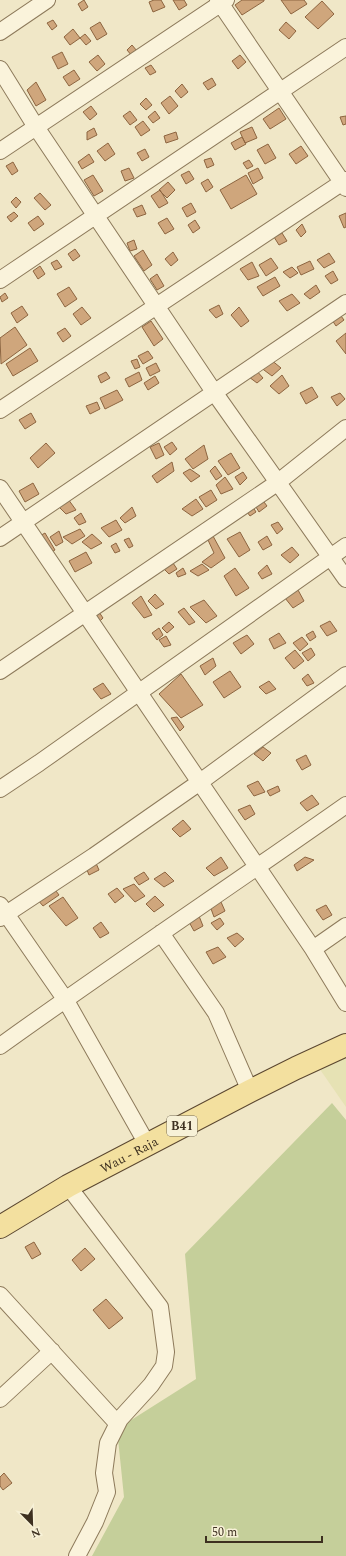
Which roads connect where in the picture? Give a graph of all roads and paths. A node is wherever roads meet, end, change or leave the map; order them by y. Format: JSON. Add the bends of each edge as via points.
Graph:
{"nodes":[{"id":1,"x":47,"y":0,"type":"edge"},
{"id":2,"x":222,"y":1,"type":"edge"},
{"id":3,"x":0,"y":32,"type":"edge"},
{"id":4,"x":346,"y":47,"type":"edge"},
{"id":5,"x":0,"y":69,"type":"edge"},
{"id":6,"x":280,"y":91,"type":"junction"},
{"id":7,"x":36,"y":127,"type":"junction"},
{"id":8,"x":0,"y":151,"type":"edge"},
{"id":9,"x":345,"y":183,"type":"edge"},
{"id":10,"x":96,"y":216,"type":"junction"},
{"id":11,"x":0,"y":280,"type":"edge"},
{"id":12,"x":346,"y":302,"type":"edge"},
{"id":13,"x":156,"y":306,"type":"junction"},
{"id":14,"x":214,"y":392,"type":"junction"},
{"id":15,"x":0,"y":410,"type":"edge"},
{"id":16,"x":346,"y":428,"type":"edge"},
{"id":17,"x":277,"y":483,"type":"junction"},
{"id":18,"x":0,"y":488,"type":"edge"},
{"id":19,"x":23,"y":522,"type":"junction"},
{"id":20,"x":0,"y":538,"type":"edge"},
{"id":21,"x":346,"y":546,"type":"edge"},
{"id":22,"x":330,"y":558,"type":"junction"},
{"id":23,"x":346,"y":579,"type":"edge"},
{"id":24,"x":85,"y":613,"type":"junction"},
{"id":25,"x":0,"y":671,"type":"edge"},
{"id":26,"x":346,"y":675,"type":"edge"},
{"id":27,"x":139,"y":693,"type":"junction"},
{"id":28,"x":200,"y":782,"type":"junction"},
{"id":29,"x":0,"y":789,"type":"edge"},
{"id":30,"x":346,"y":805,"type":"edge"},
{"id":31,"x":257,"y":868,"type":"junction"},
{"id":32,"x":2,"y":912,"type":"edge"},
{"id":33,"x":346,"y":926,"type":"edge"},
{"id":34,"x":162,"y":933,"type":"junction"},
{"id":35,"x":313,"y":948,"type":"junction"},
{"id":36,"x":65,"y":999,"type":"junction"},
{"id":37,"x":346,"y":1003,"type":"edge"},
{"id":38,"x":346,"y":1045,"type":"edge"},
{"id":39,"x":0,"y":1046,"type":"edge"},
{"id":40,"x":250,"y":1091,"type":"junction"},
{"id":41,"x":147,"y":1144,"type":"junction"},
{"id":42,"x":68,"y":1186,"type":"junction"},
{"id":43,"x":0,"y":1227,"type":"edge"},
{"id":44,"x":0,"y":1295,"type":"edge"},
{"id":45,"x":52,"y":1351,"type":"junction"},
{"id":46,"x":0,"y":1399,"type":"edge"},
{"id":47,"x":118,"y":1423,"type":"junction"},
{"id":48,"x":77,"y":1556,"type":"edge"}],
"edges":[{"from":1,"to":3,"type":"street"},
{"from":2,"to":6,"type":"street"},
{"from":2,"to":7,"type":"street"},
{"from":4,"to":6,"type":"street"},
{"from":5,"to":7,"type":"street"},
{"from":6,"to":9,"type":"street"},
{"from":6,"to":10,"type":"street"},
{"from":7,"to":8,"type":"street"},
{"from":7,"to":10,"type":"street"},
{"from":9,"to":13,"type":"street"},
{"from":10,"to":11,"type":"street"},
{"from":10,"to":13,"type":"street"},
{"from":12,"to":14,"type":"street"},
{"from":13,"to":14,"type":"street"},
{"from":13,"to":15,"type":"street"},
{"from":14,"to":17,"type":"street"},
{"from":14,"to":19,"type":"street"},
{"from":16,"to":17,"type":"street"},
{"from":17,"to":22,"type":"street"},
{"from":17,"to":24,"type":"street"},
{"from":18,"to":19,"type":"street"},
{"from":19,"to":20,"type":"street"},
{"from":19,"to":24,"type":"street"},
{"from":21,"to":22,"type":"street"},
{"from":22,"to":23,"type":"street"},
{"from":22,"to":27,"type":"street"},
{"from":24,"to":25,"type":"street"},
{"from":24,"to":27,"type":"street"},
{"from":26,"to":28,"type":"street"},
{"from":27,"to":28,"type":"street"},
{"from":27,"to":29,"type":"street"},
{"from":28,"to":31,"type":"street"},
{"from":28,"to":32,"type":"street","via":[[94,856]]},
{"from":30,"to":31,"type":"street"},
{"from":31,"to":34,"type":"street"},
{"from":31,"to":35,"type":"street"},
{"from":32,"to":36,"type":"street"},
{"from":33,"to":35,"type":"street"},
{"from":34,"to":36,"type":"street"},
{"from":34,"to":40,"type":"street","via":[[216,1013]]},
{"from":35,"to":37,"type":"street"},
{"from":36,"to":39,"type":"street"},
{"from":36,"to":41,"type":"street"},
{"from":38,"to":40,"type":"main road","name":"Wau - Raja","number":"B41"},
{"from":40,"to":41,"type":"main road","name":"Wau - Raja","number":"B41"},
{"from":41,"to":42,"type":"main road","name":"Wau - Raja","number":"B41"},
{"from":42,"to":43,"type":"main road","name":"Wau - Raja","number":"B41"},
{"from":42,"to":47,"type":"street","via":[[160,1307],[166,1352],[164,1366],[151,1386]]},
{"from":44,"to":45,"type":"street"},
{"from":45,"to":46,"type":"street"},
{"from":45,"to":47,"type":"street"},
{"from":47,"to":48,"type":"street","via":[[108,1443],[104,1473],[107,1492]]}]}
